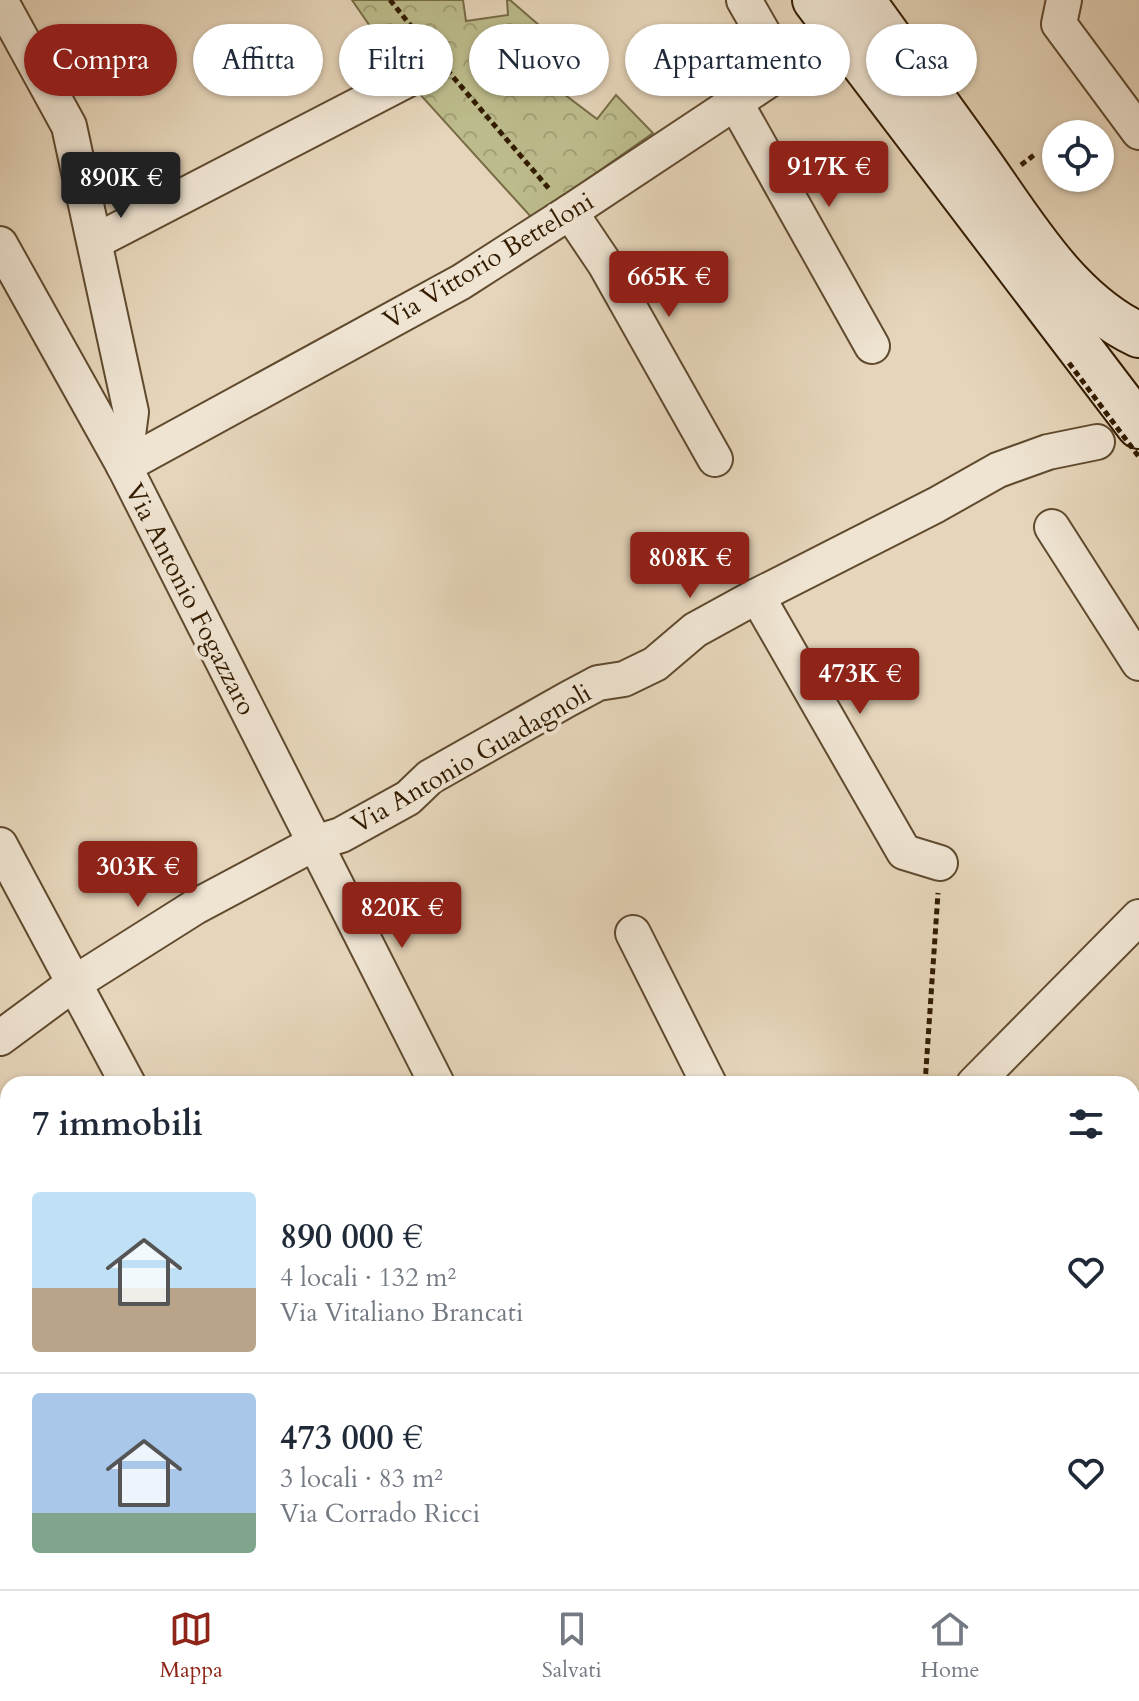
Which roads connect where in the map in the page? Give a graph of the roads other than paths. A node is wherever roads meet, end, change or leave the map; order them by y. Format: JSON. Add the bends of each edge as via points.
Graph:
{"nodes":[{"id":1,"x":744,"y":0,"type":"edge"},
{"id":2,"x":815,"y":0,"type":"edge"},
{"id":3,"x":13,"y":4,"type":"edge"},
{"id":4,"x":1061,"y":12,"type":"edge"},
{"id":5,"x":852,"y":18,"type":"edge"},
{"id":6,"x":758,"y":24,"type":"edge"},
{"id":7,"x":376,"y":96,"type":"edge"},
{"id":8,"x":744,"y":96,"type":"edge"},
{"id":9,"x":735,"y":102,"type":"junction"},
{"id":10,"x":1139,"y":132,"type":"edge"},
{"id":11,"x":570,"y":212,"type":"junction"},
{"id":12,"x":96,"y":241,"type":"junction"},
{"id":13,"x":0,"y":244,"type":"edge"},
{"id":14,"x":1139,"y":335,"type":"edge"},
{"id":15,"x":872,"y":346,"type":"dead end"},
{"id":16,"x":1139,"y":426,"type":"edge"},
{"id":17,"x":1097,"y":442,"type":"dead end"},
{"id":18,"x":715,"y":459,"type":"dead end"},
{"id":19,"x":124,"y":466,"type":"junction"},
{"id":20,"x":1052,"y":527,"type":"dead end"},
{"id":21,"x":757,"y":596,"type":"junction"},
{"id":22,"x":1139,"y":663,"type":"edge"},
{"id":23,"x":315,"y":843,"type":"junction"},
{"id":24,"x":0,"y":845,"type":"edge"},
{"id":25,"x":940,"y":863,"type":"road end"},
{"id":26,"x":1139,"y":917,"type":"edge"},
{"id":27,"x":633,"y":933,"type":"dead end"},
{"id":28,"x":73,"y":984,"type":"junction"},
{"id":29,"x":0,"y":1038,"type":"edge"},
{"id":30,"x":124,"y":1076,"type":"edge"},
{"id":31,"x":433,"y":1076,"type":"edge"},
{"id":32,"x":705,"y":1076,"type":"edge"},
{"id":33,"x":982,"y":1076,"type":"edge"}],
"edges":[{"from":1,"to":6,"type":"street"},
{"from":2,"to":5,"type":"main road"},
{"from":3,"to":12,"type":"street","name":"Via Antonio Fogazzaro","via":[[69,126]]},
{"from":4,"to":10,"type":"street"},
{"from":5,"to":14,"type":"main road","via":[[1048,259],[1089,303]]},
{"from":5,"to":16,"type":"main road","via":[[1043,298],[1075,357]]},
{"from":7,"to":12,"type":"street"},
{"from":8,"to":9,"type":"street","name":"Via Vittorio Betteloni"},
{"from":9,"to":11,"type":"street","name":"Via Vittorio Betteloni"},
{"from":9,"to":15,"type":"street"},
{"from":11,"to":18,"type":"street"},
{"from":11,"to":19,"type":"street","name":"Via Vittorio Betteloni","via":[[461,282]]},
{"from":12,"to":19,"type":"street","name":"Via Antonio Fogazzaro","via":[[131,412]]},
{"from":13,"to":19,"type":"street"},
{"from":17,"to":21,"type":"street","name":"Via Antonio Guadagnoli","via":[[998,470]]},
{"from":19,"to":23,"type":"street","name":"Via Antonio Fogazzaro"},
{"from":20,"to":22,"type":"street"},
{"from":21,"to":23,"type":"street","name":"Via Antonio Guadagnoli","via":[[695,630],[655,664],[624,679],[598,683],[430,777],[408,798],[341,835]]},
{"from":21,"to":25,"type":"street","via":[[904,852]]},
{"from":23,"to":28,"type":"street","name":"Via Antonio Guadagnoli","via":[[195,907]]},
{"from":23,"to":31,"type":"street","name":"Via Antonio Fogazzaro"},
{"from":24,"to":28,"type":"street"},
{"from":26,"to":33,"type":"street"},
{"from":27,"to":32,"type":"street"},
{"from":28,"to":29,"type":"street","name":"Via Antonio Guadagnoli"},
{"from":28,"to":30,"type":"street"}]}
